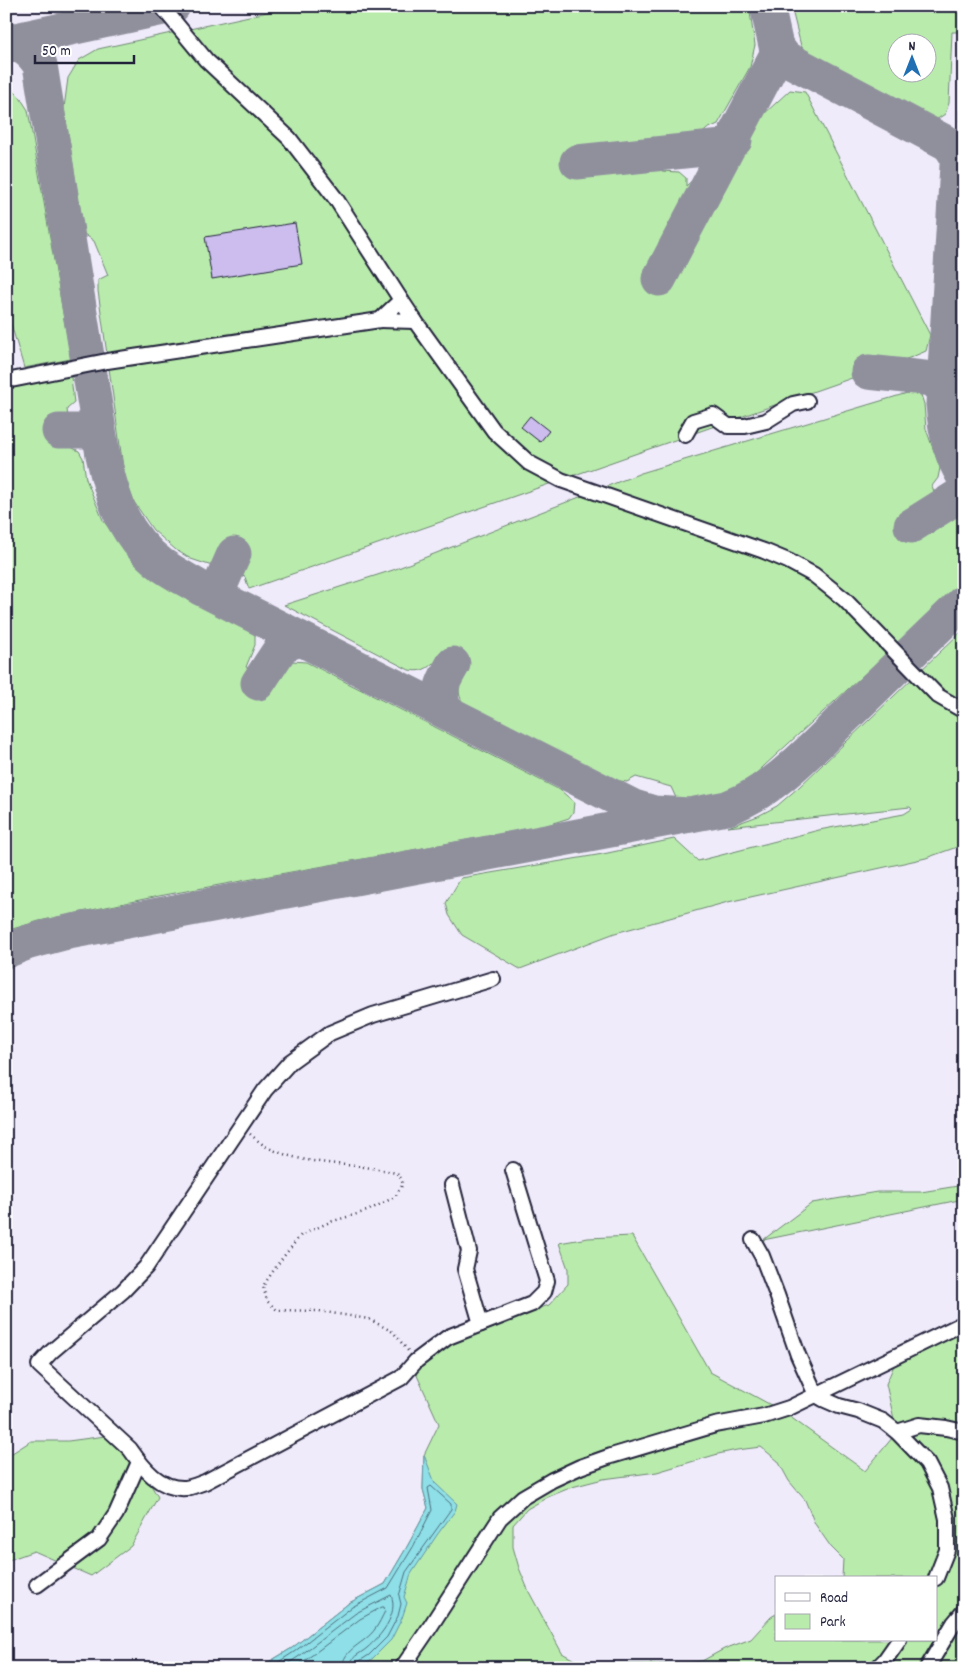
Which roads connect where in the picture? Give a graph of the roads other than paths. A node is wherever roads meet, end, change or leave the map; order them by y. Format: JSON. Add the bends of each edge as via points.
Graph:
{"nodes":[{"id":1,"x":164,"y":8,"type":"dead end"},
{"id":2,"x":401,"y":300,"type":"junction"},
{"id":3,"x":380,"y":320,"type":"junction"},
{"id":4,"x":415,"y":321,"type":"junction"},
{"id":5,"x":6,"y":381,"type":"edge"},
{"id":6,"x":807,"y":401,"type":"dead end"},
{"id":7,"x":685,"y":435,"type":"dead end"},
{"id":8,"x":964,"y":711,"type":"edge"},
{"id":9,"x":493,"y":979,"type":"dead end"},
{"id":10,"x":513,"y":1170,"type":"dead end"},
{"id":11,"x":452,"y":1185,"type":"dead end"},
{"id":12,"x":753,"y":1240,"type":"dead end"},
{"id":13,"x":964,"y":1323,"type":"edge"},
{"id":14,"x":481,"y":1324,"type":"junction"},
{"id":15,"x":816,"y":1395,"type":"junction"},
{"id":16,"x":897,"y":1432,"type":"junction"},
{"id":17,"x":964,"y":1432,"type":"edge"},
{"id":18,"x":139,"y":1462,"type":"junction"},
{"id":19,"x":937,"y":1576,"type":"edge"},
{"id":20,"x":37,"y":1585,"type":"dead end"},
{"id":21,"x":964,"y":1611,"type":"edge"},
{"id":22,"x":898,"y":1642,"type":"edge"},
{"id":23,"x":402,"y":1668,"type":"edge"},
{"id":24,"x":877,"y":1668,"type":"edge"},
{"id":25,"x":927,"y":1668,"type":"edge"}],
"edges":[{"from":1,"to":2,"type":"lane","via":[[206,60],[289,138],[336,199]]},
{"from":2,"to":3,"type":"lane"},
{"from":2,"to":4,"type":"lane"},
{"from":3,"to":4,"type":"lane"},
{"from":3,"to":5,"type":"lane","via":[[107,361]]},
{"from":4,"to":8,"type":"lane","via":[[494,431],[529,463],[560,480],[764,551],[814,575],[844,599],[938,696]]},
{"from":6,"to":7,"type":"lane","via":[[793,404],[766,421],[744,426],[728,426],[712,415],[693,421]]},
{"from":9,"to":18,"type":"lane","via":[[373,1015],[338,1029],[290,1062],[266,1090],[146,1268],[39,1366],[130,1449]]},
{"from":10,"to":14,"type":"lane","via":[[547,1281],[544,1292],[532,1304]]},
{"from":11,"to":14,"type":"lane","via":[[469,1251],[465,1270]]},
{"from":12,"to":15,"type":"lane"},
{"from":13,"to":15,"type":"lane"},
{"from":14,"to":18,"type":"lane","via":[[448,1337],[416,1361],[401,1378],[205,1482],[186,1488],[172,1487],[156,1479]]},
{"from":15,"to":16,"type":"lane","via":[[838,1406],[883,1420]]},
{"from":15,"to":23,"type":"lane","via":[[764,1416],[715,1425],[580,1466],[524,1497],[500,1518]]},
{"from":16,"to":17,"type":"lane","via":[[919,1425]]},
{"from":16,"to":19,"type":"lane","via":[[926,1463],[940,1488],[947,1550]]},
{"from":18,"to":20,"type":"lane","via":[[116,1514],[99,1539]]},
{"from":21,"to":25,"type":"lane"},
{"from":22,"to":24,"type":"lane"}]}
